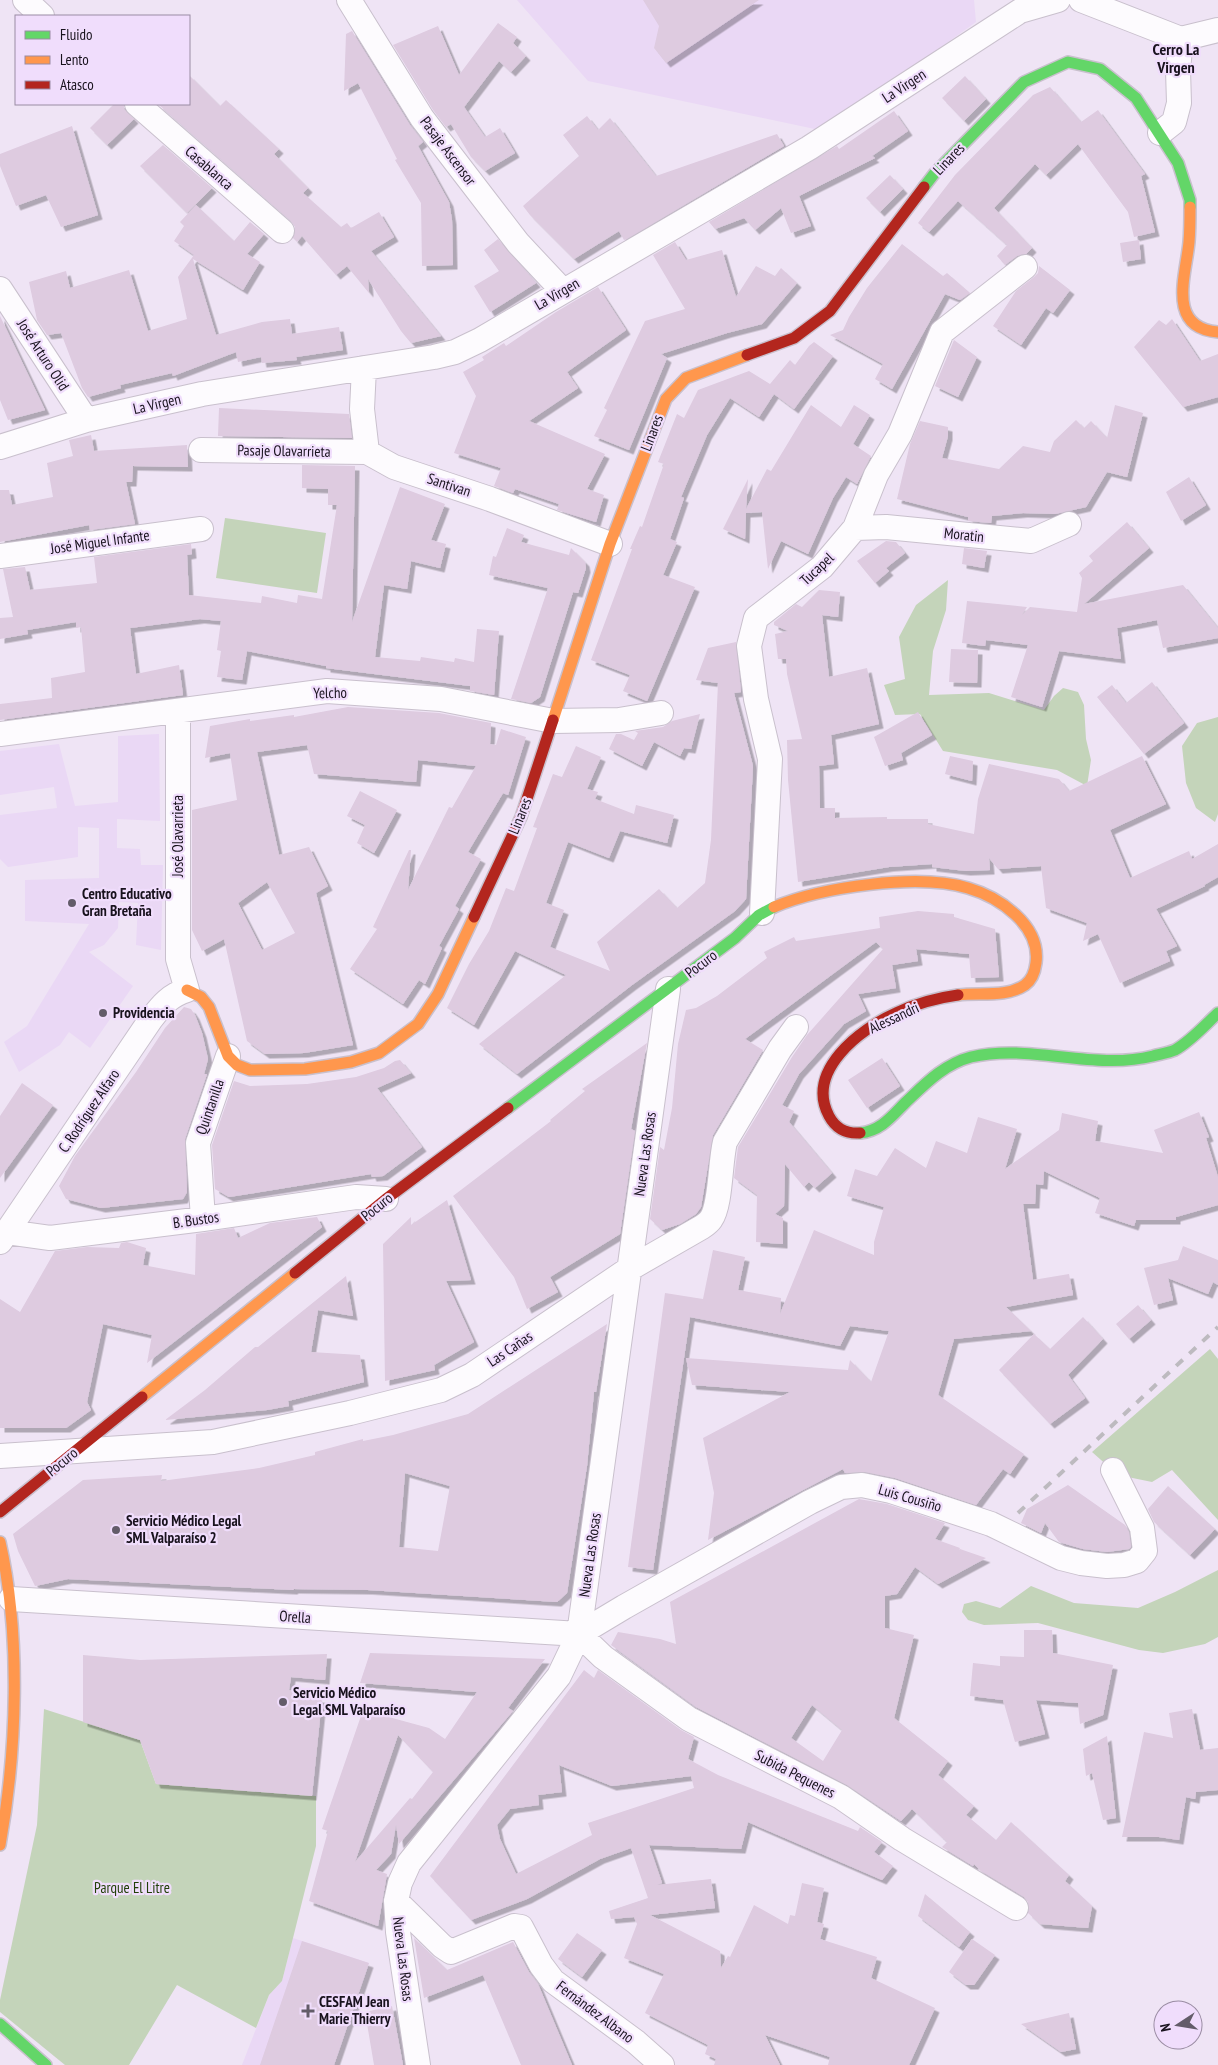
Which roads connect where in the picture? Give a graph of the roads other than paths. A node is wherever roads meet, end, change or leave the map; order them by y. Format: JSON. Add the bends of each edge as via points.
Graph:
{"nodes":[{"id":1,"x":26,"y":0,"type":"edge"},
{"id":2,"x":348,"y":0,"type":"edge"},
{"id":3,"x":1058,"y":0,"type":"edge"},
{"id":4,"x":1081,"y":0,"type":"edge"},
{"id":5,"x":41,"y":15,"type":"edge"},
{"id":6,"x":1218,"y":30,"type":"edge"},
{"id":7,"x":1181,"y":38,"type":"junction"},
{"id":8,"x":137,"y":105,"type":"edge"},
{"id":9,"x":1160,"y":133,"type":"junction"},
{"id":10,"x":282,"y":231,"type":"dead end"},
{"id":11,"x":1025,"y":267,"type":"dead end"},
{"id":12,"x":0,"y":289,"type":"edge"},
{"id":13,"x":563,"y":291,"type":"junction"},
{"id":14,"x":1218,"y":332,"type":"edge"},
{"id":15,"x":364,"y":368,"type":"junction"},
{"id":16,"x":86,"y":420,"type":"junction"},
{"id":17,"x":0,"y":447,"type":"edge"},
{"id":18,"x":202,"y":450,"type":"dead end"},
{"id":19,"x":367,"y":452,"type":"junction"},
{"id":20,"x":1069,"y":524,"type":"dead end"},
{"id":21,"x":855,"y":528,"type":"junction"},
{"id":22,"x":201,"y":529,"type":"dead end"},
{"id":23,"x":610,"y":544,"type":"junction"},
{"id":24,"x":0,"y":556,"type":"edge"},
{"id":25,"x":178,"y":711,"type":"junction"},
{"id":26,"x":661,"y":713,"type":"dead end"},
{"id":27,"x":553,"y":721,"type":"junction"},
{"id":28,"x":0,"y":734,"type":"edge"},
{"id":29,"x":762,"y":913,"type":"junction"},
{"id":30,"x":668,"y":989,"type":"junction"},
{"id":31,"x":187,"y":990,"type":"junction"},
{"id":32,"x":1218,"y":1014,"type":"edge"},
{"id":33,"x":796,"y":1028,"type":"dead end"},
{"id":34,"x":228,"y":1056,"type":"junction"},
{"id":35,"x":386,"y":1199,"type":"junction"},
{"id":36,"x":203,"y":1219,"type":"junction"},
{"id":37,"x":3,"y":1237,"type":"edge"},
{"id":38,"x":629,"y":1269,"type":"junction"},
{"id":39,"x":74,"y":1452,"type":"junction"},
{"id":40,"x":0,"y":1456,"type":"edge"},
{"id":41,"x":1113,"y":1470,"type":"dead end"},
{"id":42,"x":0,"y":1512,"type":"edge"},
{"id":43,"x":0,"y":1542,"type":"edge"},
{"id":44,"x":8,"y":1608,"type":"edge"},
{"id":45,"x":579,"y":1634,"type":"junction"},
{"id":46,"x":0,"y":1845,"type":"edge"},
{"id":47,"x":396,"y":1900,"type":"junction"},
{"id":48,"x":1016,"y":1908,"type":"dead end"},
{"id":49,"x":0,"y":2024,"type":"edge"},
{"id":50,"x":46,"y":2065,"type":"edge"},
{"id":51,"x":418,"y":2065,"type":"edge"},
{"id":52,"x":662,"y":2065,"type":"edge"}],
"edges":[{"from":1,"to":5,"type":"street"},
{"from":2,"to":13,"type":"street","name":"Pasaje Ascensor","via":[[422,118],[518,243]]},
{"from":3,"to":13,"type":"street","name":"La Virgen","via":[[1020,11],[809,148]]},
{"from":4,"to":7,"type":"street"},
{"from":6,"to":7,"type":"street"},
{"from":7,"to":9,"type":"street","via":[[1174,122]]},
{"from":8,"to":10,"type":"street","name":"Casablanca"},
{"from":9,"to":14,"type":"street","name":"Linares","via":[[1178,163],[1190,200],[1183,303],[1195,324],[1204,331]]},
{"from":9,"to":23,"type":"street","name":"Linares","via":[[1136,98],[1100,69],[1068,62],[1024,82],[934,174],[830,311],[794,338],[686,378],[666,398]]},
{"from":11,"to":21,"type":"street","name":"Tucapel","via":[[942,332],[900,434],[876,475]]},
{"from":12,"to":16,"type":"street","name":"José Arturo Olid"},
{"from":13,"to":15,"type":"street","name":"La Virgen","via":[[455,352]]},
{"from":15,"to":16,"type":"street","name":"La Virgen","via":[[202,394]]},
{"from":15,"to":19,"type":"street","via":[[362,409]]},
{"from":16,"to":17,"type":"street","name":"La Virgen"},
{"from":18,"to":19,"type":"street","name":"Pasaje Olavarrieta"},
{"from":19,"to":23,"type":"street","name":"Santivan","via":[[394,467]]},
{"from":20,"to":21,"type":"street","name":"Moratin","via":[[1031,542],[886,527]]},
{"from":21,"to":29,"type":"street","name":"Tucapel","via":[[822,567],[756,618],[749,646],[756,699],[770,759]]},
{"from":22,"to":24,"type":"street","name":"José Miguel Infante"},
{"from":23,"to":27,"type":"street","name":"Linares"},
{"from":25,"to":27,"type":"street","name":"Yelcho","via":[[327,691],[441,699]]},
{"from":25,"to":28,"type":"street","name":"Yelcho"},
{"from":25,"to":31,"type":"street","name":"José Olavarrieta","via":[[178,959]]},
{"from":26,"to":27,"type":"street","name":"Yelcho","via":[[619,720]]},
{"from":27,"to":34,"type":"street","name":"Linares","via":[[521,817],[438,994],[418,1024],[379,1053],[322,1068],[250,1070]]},
{"from":29,"to":30,"type":"street","name":"Pocuro"},
{"from":29,"to":32,"type":"street","name":"Alessandri","via":[[820,893],[914,880],[970,888],[993,897],[1014,912],[1034,941],[1035,969],[1025,986],[930,1001],[872,1025],[857,1037],[829,1070],[822,1089],[826,1111],[836,1127],[855,1134],[880,1127],[942,1069],[958,1061],[984,1054],[1015,1052],[1110,1063],[1131,1062],[1176,1049]]},
{"from":30,"to":35,"type":"street","name":"Pocuro"},
{"from":30,"to":38,"type":"street","name":"Nueva Las Rosas"},
{"from":31,"to":34,"type":"street","via":[[201,997],[209,1007]]},
{"from":31,"to":37,"type":"street","name":"C. Rodríguez Alfaro","via":[[176,993],[151,1019]]},
{"from":33,"to":38,"type":"street","name":"Las Cañas","via":[[780,1049],[726,1142],[711,1219]]},
{"from":34,"to":36,"type":"street","name":"Quintanilla","via":[[198,1143]]},
{"from":35,"to":36,"type":"street","name":"B. Bustos","via":[[356,1197]]},
{"from":35,"to":39,"type":"street","name":"Pocuro"},
{"from":36,"to":37,"type":"street","name":"B. Bustos","via":[[50,1238]]},
{"from":38,"to":39,"type":"street","name":"Las Cañas","via":[[472,1375],[441,1390],[213,1442]]},
{"from":38,"to":45,"type":"street","name":"Nueva Las Rosas"},
{"from":39,"to":40,"type":"street","name":"Las Cañas"},
{"from":39,"to":42,"type":"street","name":"Pocuro"},
{"from":41,"to":45,"type":"street","name":"Luis Cousiño","via":[[1142,1528],[1145,1551],[1137,1562],[1107,1566],[1061,1558],[991,1524],[891,1490],[862,1485],[842,1488],[810,1502]]},
{"from":43,"to":44,"type":"street","via":[[7,1568]]},
{"from":44,"to":45,"type":"street","name":"Orella"},
{"from":44,"to":46,"type":"street","via":[[14,1718]]},
{"from":45,"to":47,"type":"street","name":"Nueva Las Rosas","via":[[559,1676],[409,1863]]},
{"from":45,"to":48,"type":"street","name":"Subida Pequenes","via":[[603,1657],[688,1719],[841,1797],[902,1839]]},
{"from":47,"to":51,"type":"street","name":"Nueva Las Rosas"},
{"from":47,"to":52,"type":"street","name":"Fernández Albano","via":[[451,1952],[514,1926],[521,1928],[553,1981]]},
{"from":49,"to":50,"type":"street"}]}
